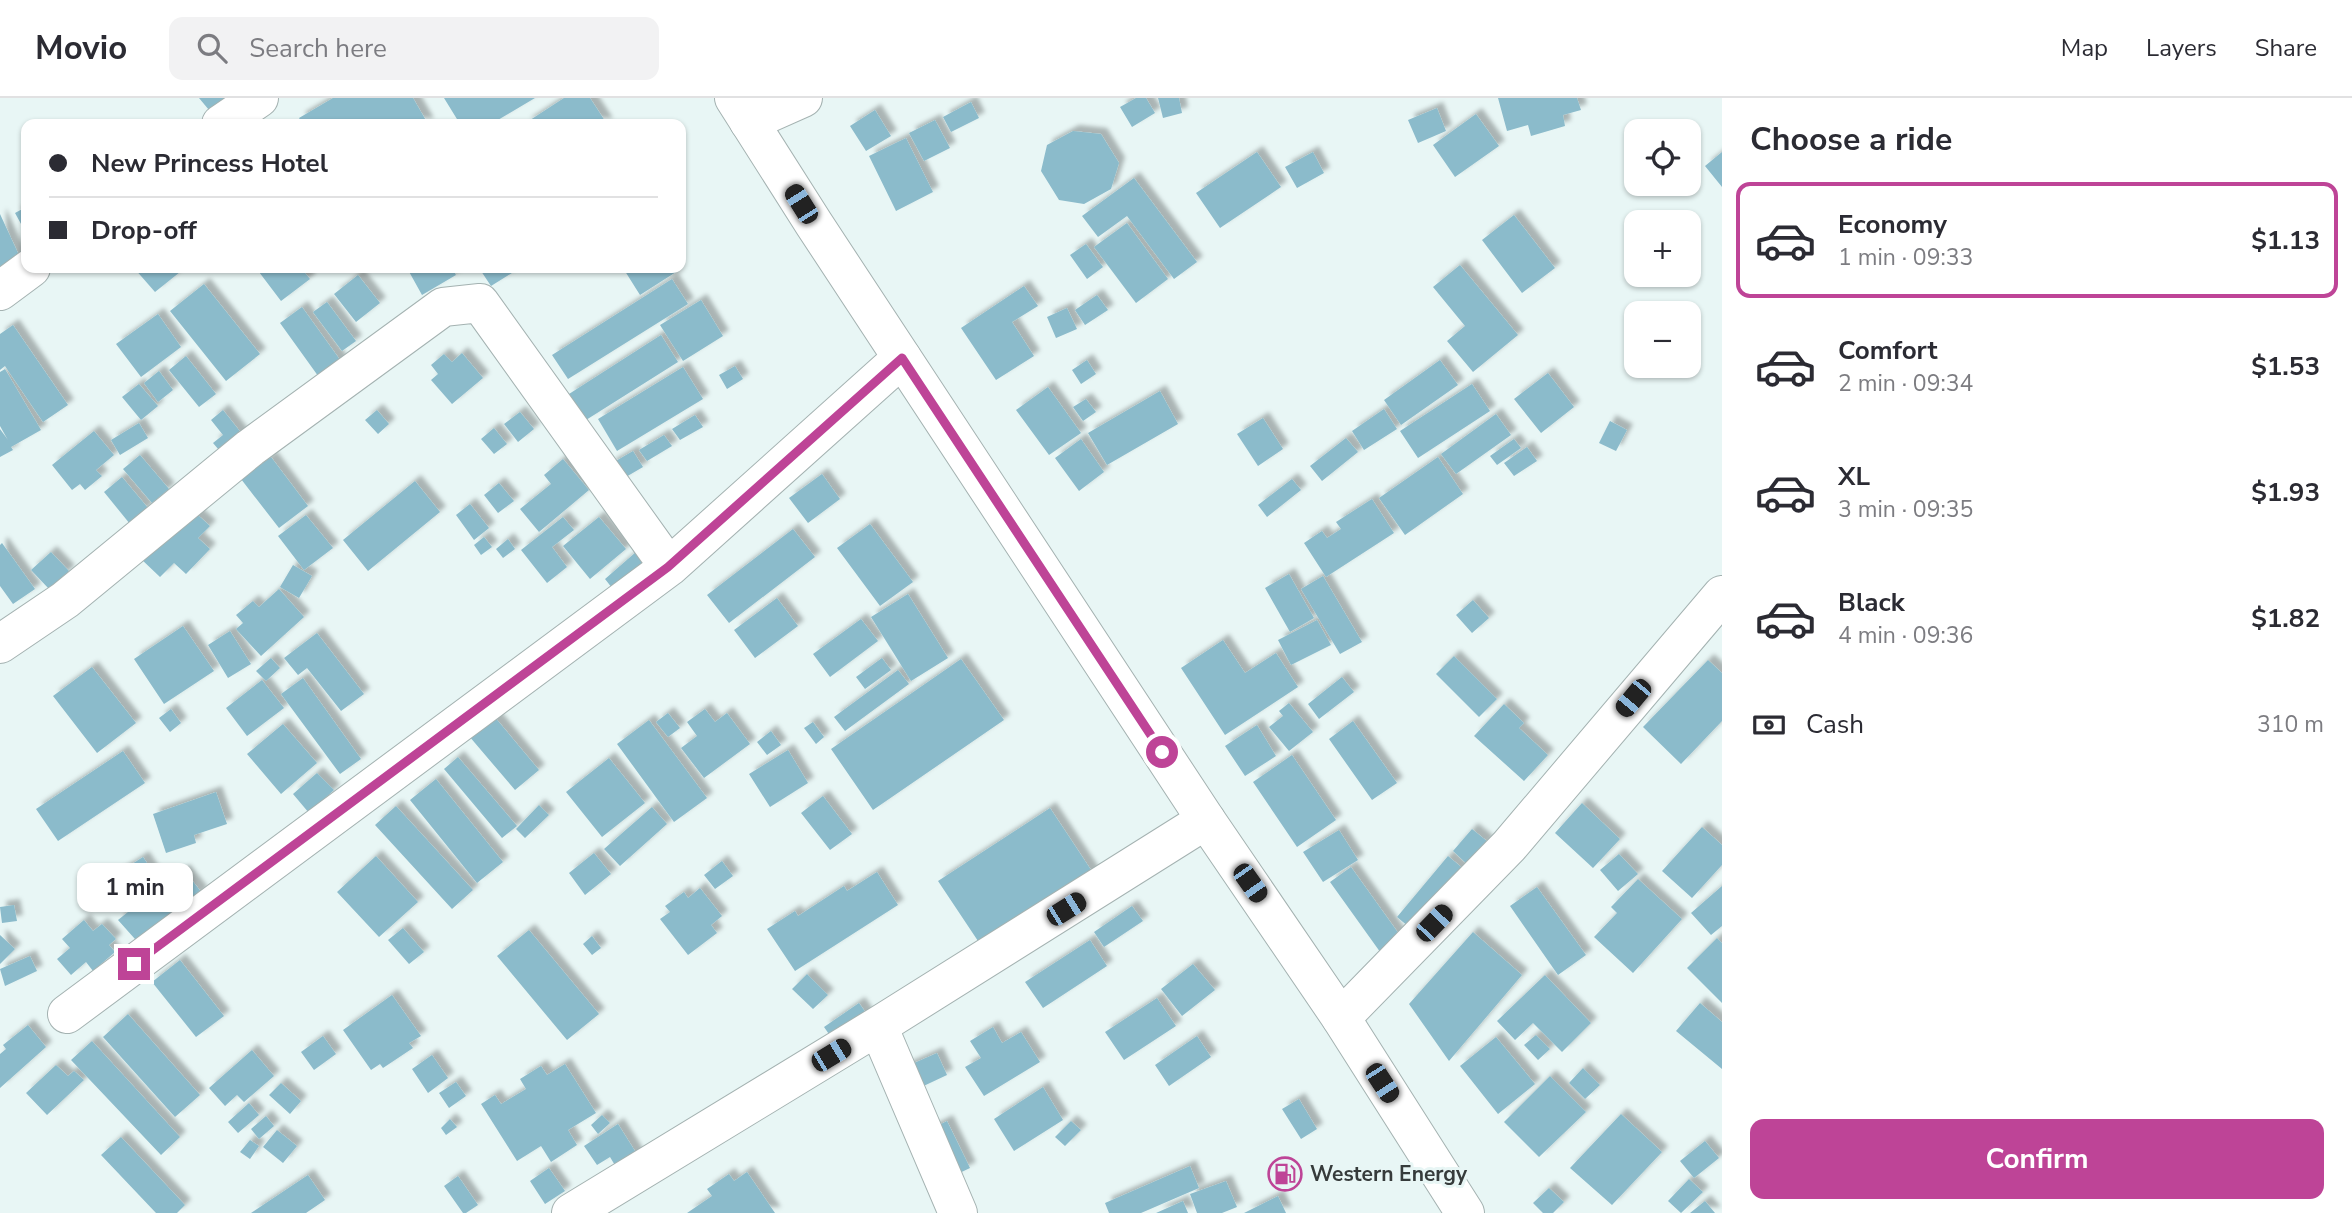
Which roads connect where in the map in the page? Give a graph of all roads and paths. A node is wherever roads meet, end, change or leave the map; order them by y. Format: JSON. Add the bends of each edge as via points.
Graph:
{"nodes":[{"id":1,"x":259,"y":98,"type":"edge"},
{"id":2,"x":803,"y":98,"type":"edge"},
{"id":3,"x":741,"y":110,"type":"edge"},
{"id":4,"x":228,"y":119,"type":"edge"},
{"id":5,"x":24,"y":273,"type":"edge"},
{"id":6,"x":0,"y":291,"type":"edge"},
{"id":7,"x":902,"y":358,"type":"junction"},
{"id":8,"x":668,"y":567,"type":"junction"},
{"id":9,"x":1722,"y":595,"type":"edge"},
{"id":10,"x":0,"y":644,"type":"edge"},
{"id":11,"x":1206,"y":820,"type":"junction"},
{"id":12,"x":67,"y":1014,"type":"dead end"},
{"id":13,"x":1341,"y":1018,"type":"junction"},
{"id":14,"x":878,"y":1026,"type":"junction"},
{"id":15,"x":571,"y":1213,"type":"edge"},
{"id":16,"x":958,"y":1213,"type":"edge"},
{"id":17,"x":1465,"y":1213,"type":"edge"}],
"edges":[{"from":1,"to":4,"type":"street"},
{"from":2,"to":3,"type":"street"},
{"from":3,"to":7,"type":"street"},
{"from":5,"to":6,"type":"street"},
{"from":7,"to":8,"type":"street"},
{"from":7,"to":11,"type":"street"},
{"from":8,"to":10,"type":"street","via":[[480,303],[458,304],[443,307],[250,448],[65,600]]},
{"from":8,"to":12,"type":"street"},
{"from":9,"to":13,"type":"street","via":[[1509,846]]},
{"from":11,"to":13,"type":"street"},
{"from":11,"to":14,"type":"street"},
{"from":13,"to":17,"type":"street"},
{"from":14,"to":15,"type":"street"},
{"from":14,"to":16,"type":"street"}]}
